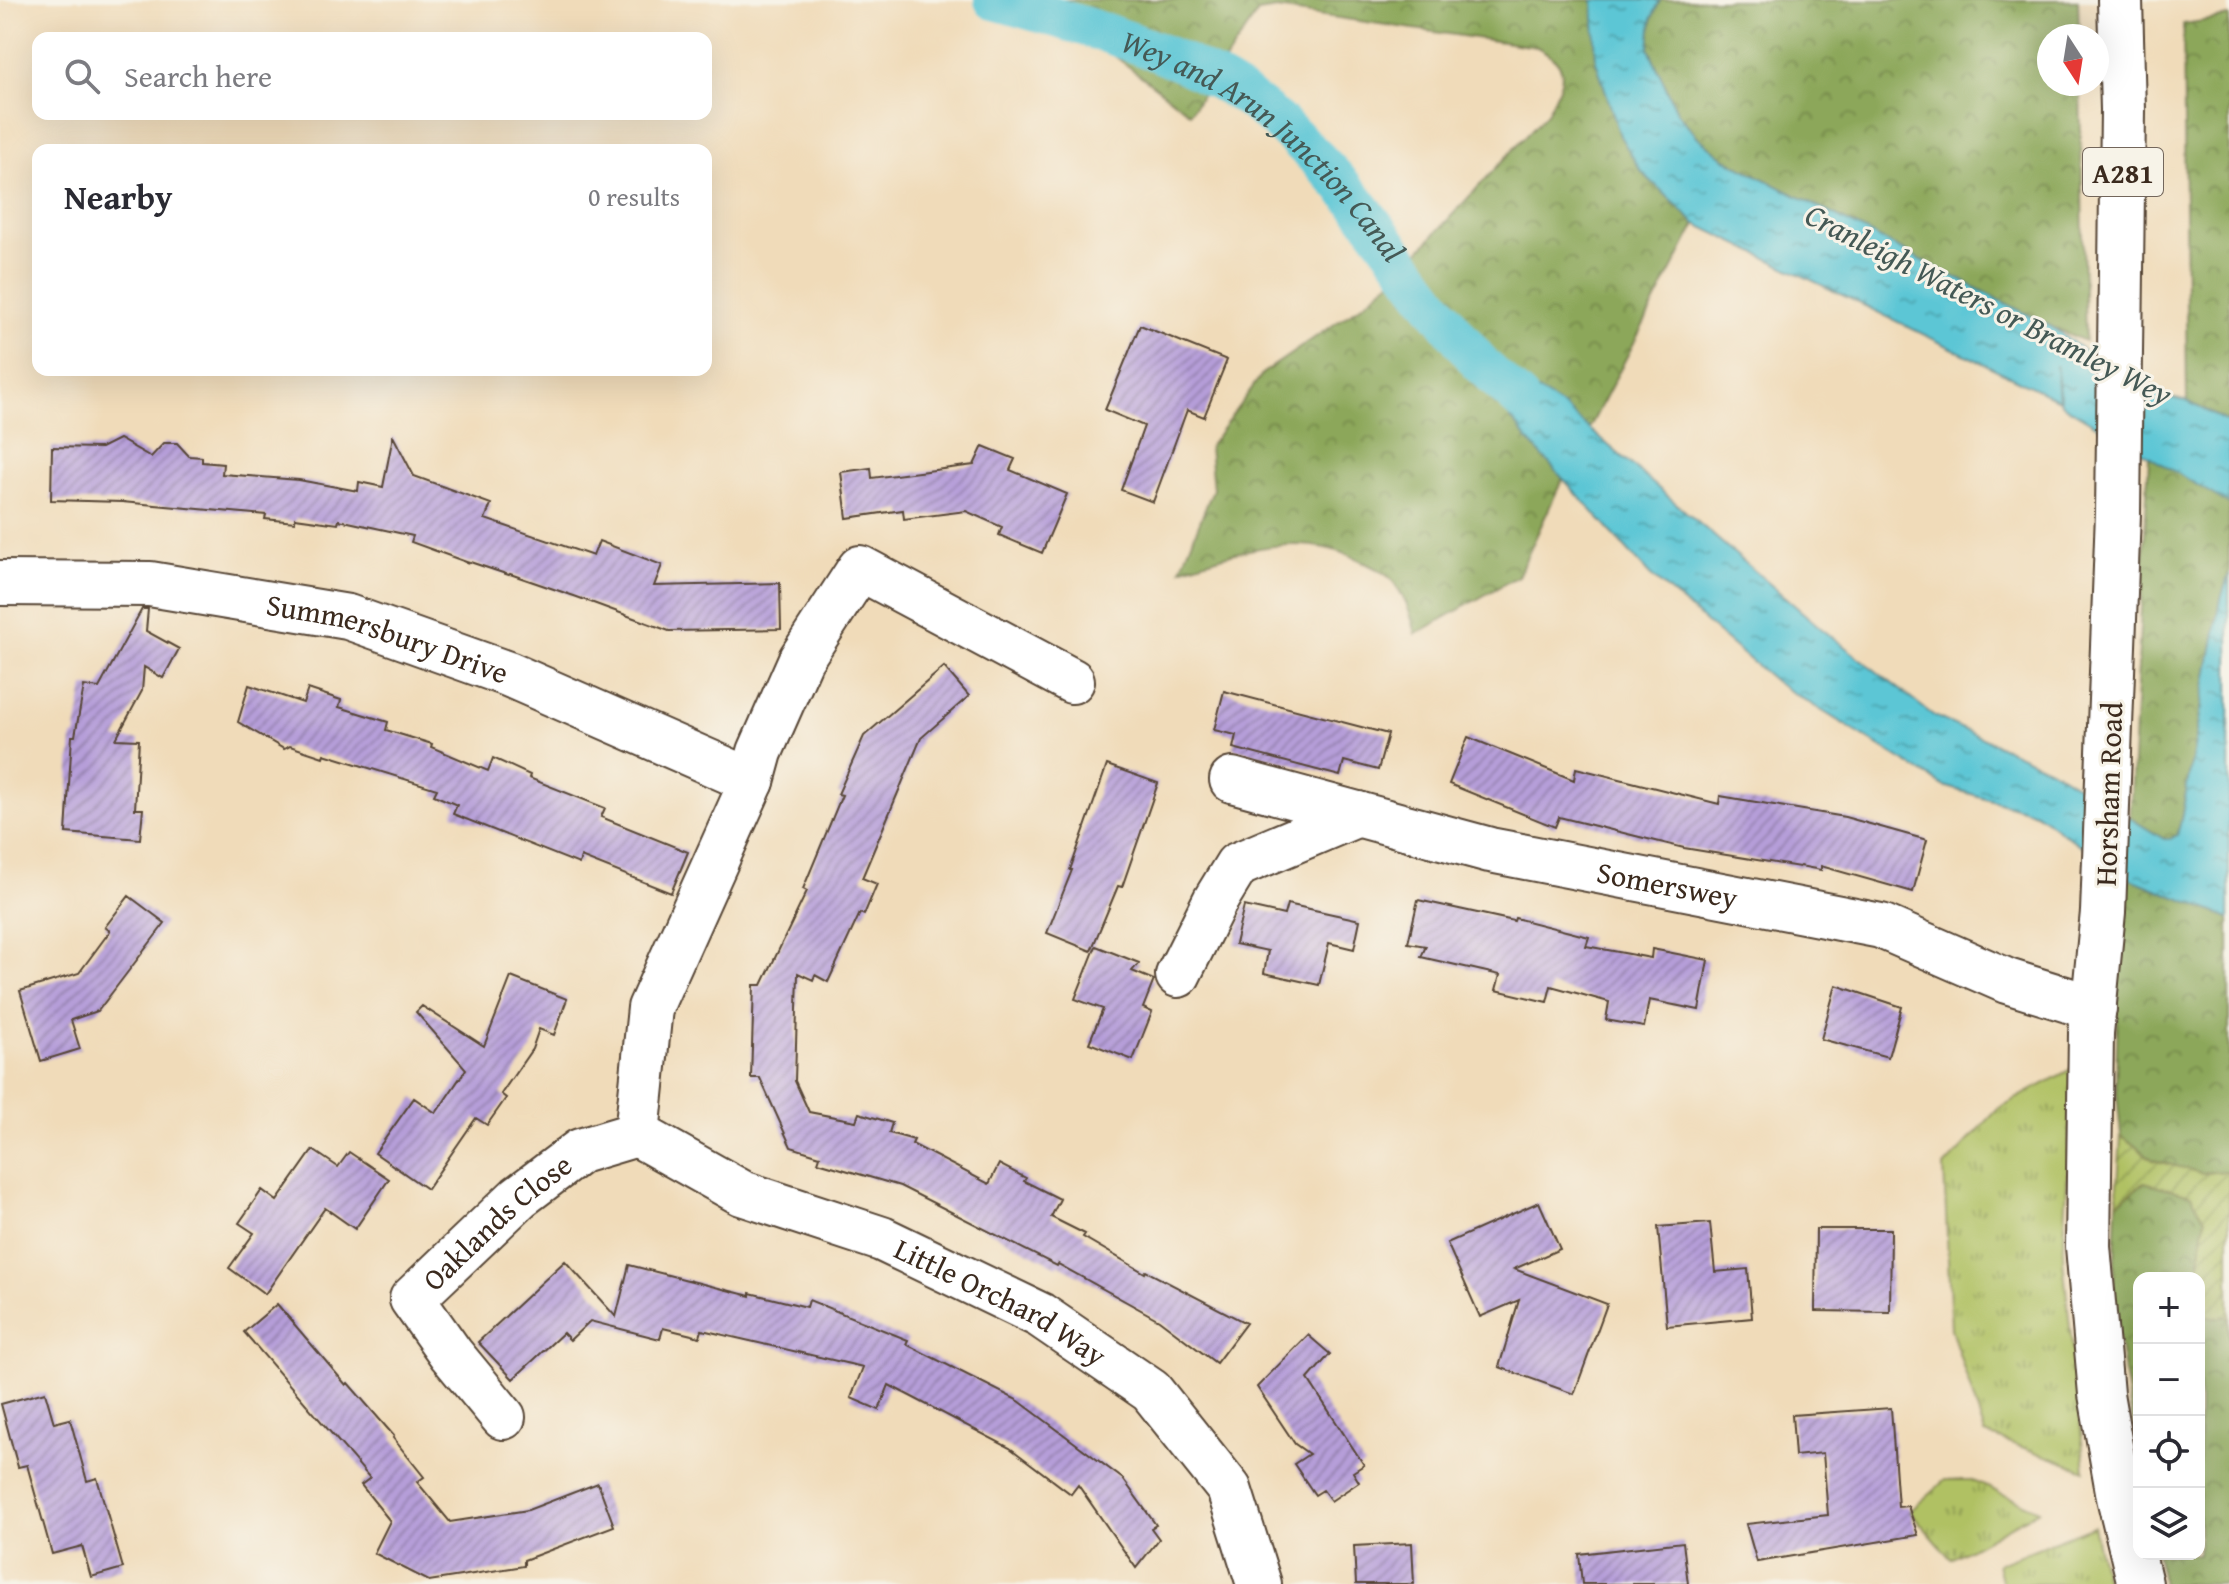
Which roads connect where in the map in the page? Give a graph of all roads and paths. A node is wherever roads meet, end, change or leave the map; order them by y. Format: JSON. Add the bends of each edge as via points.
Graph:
{"nodes":[{"id":1,"x":2120,"y":0,"type":"edge"},
{"id":2,"x":0,"y":583,"type":"edge"},
{"id":3,"x":0,"y":590,"type":"edge"},
{"id":4,"x":1072,"y":681,"type":"dead end"},
{"id":5,"x":1232,"y":780,"type":"dead end"},
{"id":6,"x":752,"y":781,"type":"junction"},
{"id":7,"x":1358,"y":814,"type":"junction"},
{"id":8,"x":1178,"y":975,"type":"dead end"},
{"id":9,"x":2094,"y":1008,"type":"junction"},
{"id":10,"x":637,"y":1134,"type":"junction"},
{"id":11,"x":503,"y":1417,"type":"dead end"},
{"id":12,"x":1259,"y":1584,"type":"edge"},
{"id":13,"x":2140,"y":1584,"type":"edge"}],
"edges":[{"from":1,"to":9,"type":"street","name":"Horsham Road","number":"A281","via":[[2118,513],[2103,912]]},
{"from":2,"to":3,"type":"street"},
{"from":2,"to":6,"type":"street","name":"Summersbury Drive","via":[[150,584],[348,617],[508,674]]},
{"from":4,"to":6,"type":"street","via":[[860,568],[801,659]]},
{"from":5,"to":7,"type":"street","name":"Somerswey"},
{"from":6,"to":10,"type":"street","via":[[650,1008]]},
{"from":7,"to":8,"type":"street","via":[[1237,865]]},
{"from":7,"to":9,"type":"street","name":"Somerswey","via":[[1490,850],[1881,926],[2007,981]]},
{"from":9,"to":13,"type":"street","name":"Horsham Road","number":"A281","via":[[2088,1246],[2101,1394]]},
{"from":10,"to":11,"type":"street","name":"Oaklands Close","via":[[580,1151],[519,1197],[412,1299]]},
{"from":10,"to":12,"type":"street","name":"Little Orchard Way","via":[[742,1193],[882,1239],[1040,1315],[1151,1391],[1229,1489]]}]}
